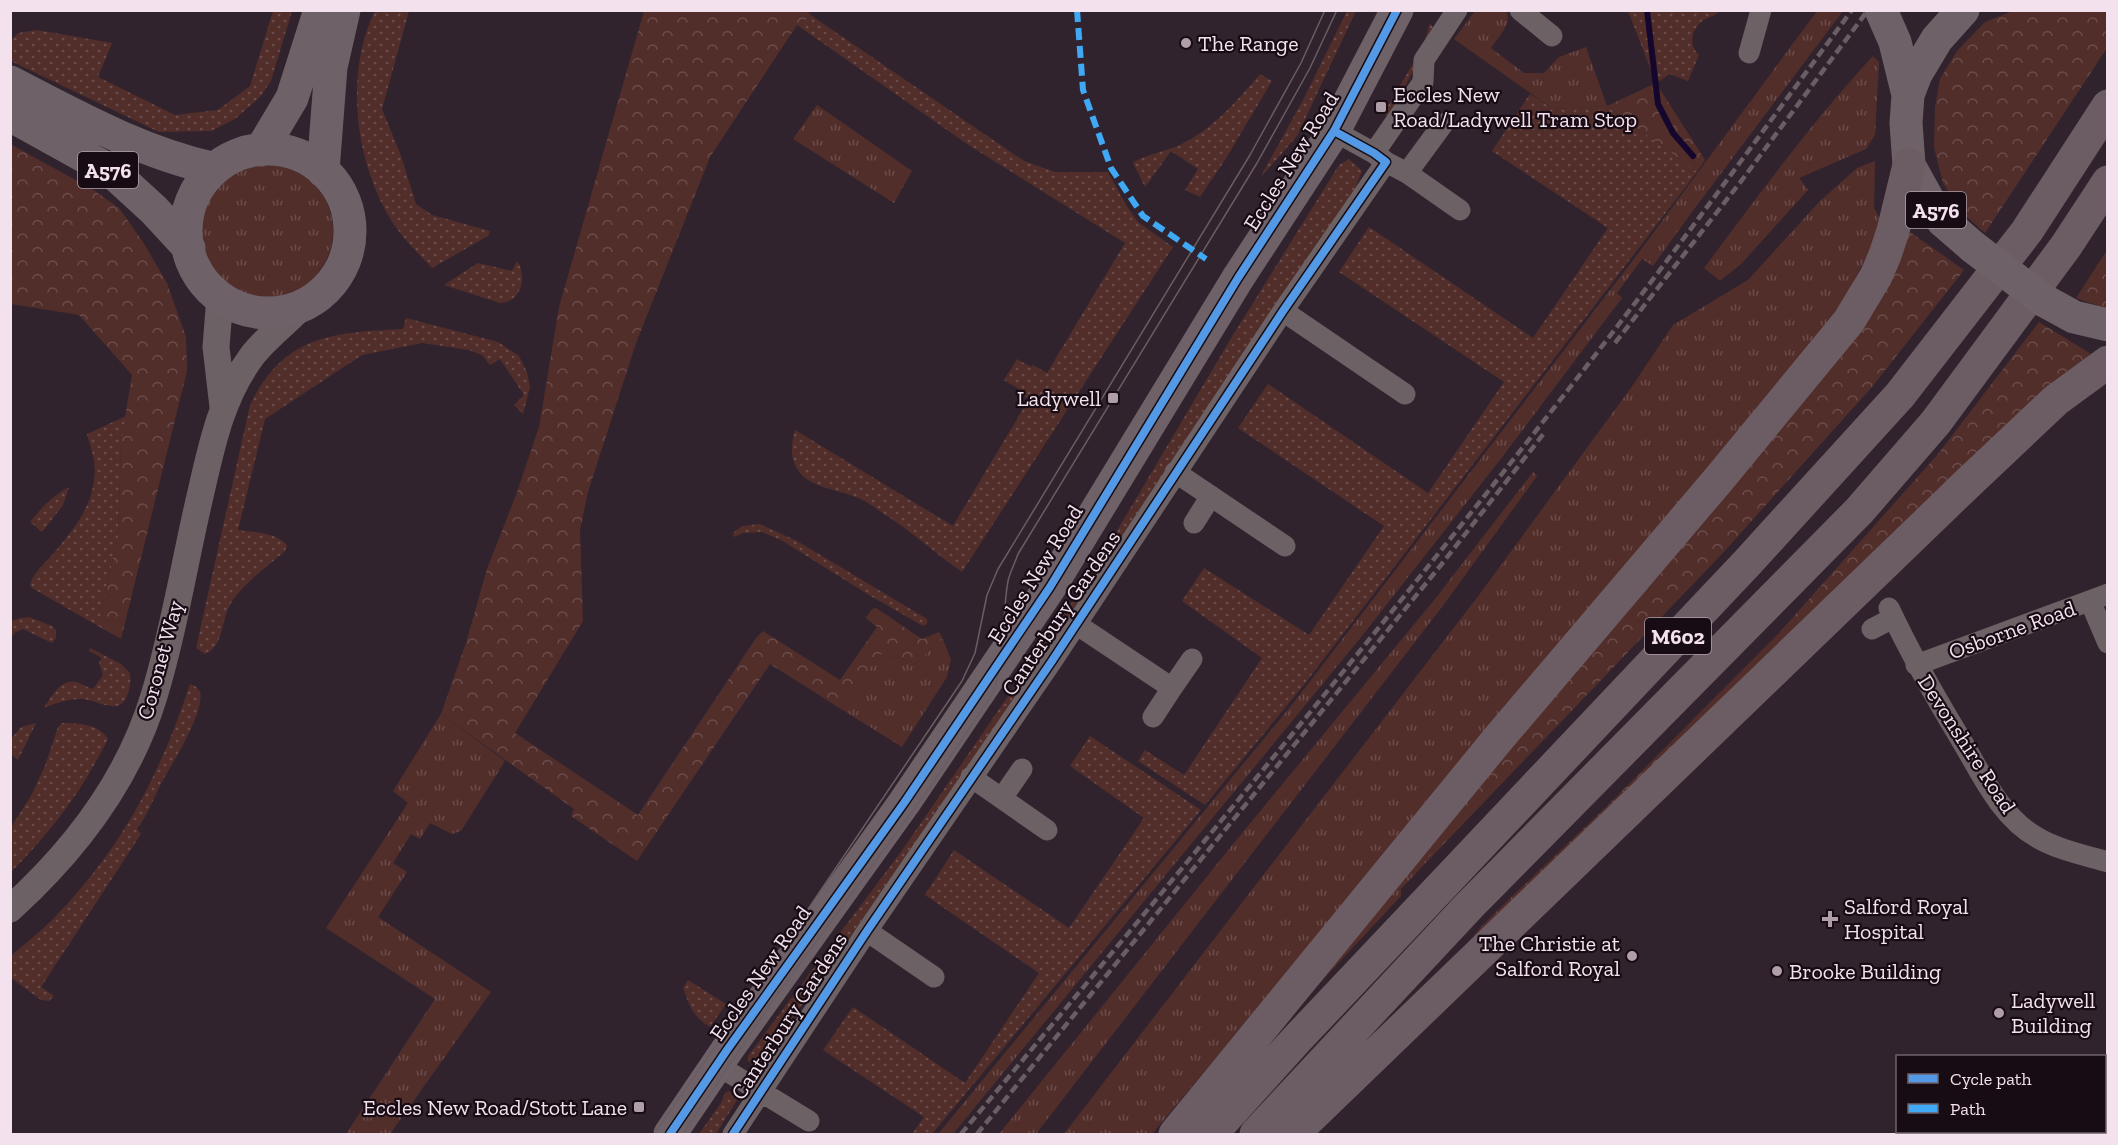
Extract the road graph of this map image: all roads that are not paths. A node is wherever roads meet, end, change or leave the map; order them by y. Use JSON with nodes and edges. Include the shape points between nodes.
{"nodes":[{"id":1,"x":320,"y":10,"type":"edge"},
{"id":2,"x":344,"y":10,"type":"edge"},
{"id":3,"x":1397,"y":10,"type":"edge"},
{"id":4,"x":1456,"y":10,"type":"edge"},
{"id":5,"x":1520,"y":10,"type":"edge"},
{"id":6,"x":1761,"y":10,"type":"edge"},
{"id":7,"x":1881,"y":10,"type":"edge"},
{"id":8,"x":1963,"y":10,"type":"edge"},
{"id":9,"x":1552,"y":36,"type":"dead end"},
{"id":10,"x":1749,"y":53,"type":"dead end"},
{"id":11,"x":10,"y":82,"type":"edge"},
{"id":12,"x":1908,"y":95,"type":"junction"},
{"id":13,"x":2108,"y":106,"type":"edge"},
{"id":14,"x":10,"y":115,"type":"edge"},
{"id":15,"x":1443,"y":124,"type":"dead end"},
{"id":16,"x":1334,"y":131,"type":"junction"},
{"id":17,"x":261,"y":150,"type":"junction"},
{"id":18,"x":1380,"y":157,"type":"junction"},
{"id":19,"x":1909,"y":165,"type":"junction"},
{"id":20,"x":212,"y":168,"type":"junction"},
{"id":21,"x":323,"y":171,"type":"junction"},
{"id":22,"x":1407,"y":173,"type":"junction"},
{"id":23,"x":2108,"y":182,"type":"edge"},
{"id":24,"x":1460,"y":210,"type":"dead end"},
{"id":25,"x":189,"y":248,"type":"junction"},
{"id":26,"x":220,"y":296,"type":"junction"},
{"id":27,"x":300,"y":308,"type":"junction"},
{"id":28,"x":1283,"y":311,"type":"junction"},
{"id":29,"x":2108,"y":325,"type":"edge"},
{"id":30,"x":2108,"y":362,"type":"edge"},
{"id":31,"x":1405,"y":394,"type":"dead end"},
{"id":32,"x":223,"y":407,"type":"junction"},
{"id":33,"x":1175,"y":472,"type":"junction"},
{"id":34,"x":1211,"y":496,"type":"junction"},
{"id":35,"x":1194,"y":523,"type":"dead end"},
{"id":36,"x":1285,"y":546,"type":"dead end"},
{"id":37,"x":2099,"y":598,"type":"edge"},
{"id":38,"x":1076,"y":624,"type":"junction"},
{"id":39,"x":1872,"y":629,"type":"dead end"},
{"id":40,"x":2108,"y":643,"type":"edge"},
{"id":41,"x":1192,"y":659,"type":"dead end"},
{"id":42,"x":1916,"y":665,"type":"junction"},
{"id":43,"x":1172,"y":688,"type":"junction"},
{"id":44,"x":1153,"y":717,"type":"dead end"},
{"id":45,"x":1022,"y":769,"type":"dead end"},
{"id":46,"x":971,"y":777,"type":"junction"},
{"id":47,"x":1002,"y":798,"type":"junction"},
{"id":48,"x":1047,"y":831,"type":"dead end"},
{"id":49,"x":2108,"y":862,"type":"edge"},
{"id":50,"x":10,"y":909,"type":"edge"},
{"id":51,"x":867,"y":931,"type":"junction"},
{"id":52,"x":934,"y":977,"type":"dead end"},
{"id":53,"x":717,"y":1065,"type":"junction"},
{"id":54,"x":761,"y":1091,"type":"junction"},
{"id":55,"x":809,"y":1121,"type":"dead end"},
{"id":56,"x":670,"y":1134,"type":"edge"},
{"id":57,"x":733,"y":1134,"type":"edge"},
{"id":58,"x":1175,"y":1134,"type":"edge"},
{"id":59,"x":1211,"y":1134,"type":"edge"},
{"id":60,"x":1256,"y":1134,"type":"edge"},
{"id":61,"x":1293,"y":1134,"type":"edge"}],
"edges":[{"from":1,"to":17,"type":"main road","via":[[292,98]]},
{"from":2,"to":21,"type":"main road","via":[[331,67]]},
{"from":3,"to":16,"type":"main road","name":"Eccles New Road"},
{"from":4,"to":18,"type":"street","name":"Canterbury Gardens","via":[[1424,60],[1423,82]]},
{"from":5,"to":9,"type":"street"},
{"from":6,"to":10,"type":"street"},
{"from":7,"to":12,"type":"main road","number":"A576","via":[[1895,42]]},
{"from":8,"to":12,"type":"main road","number":"A576","via":[[1928,53]]},
{"from":11,"to":20,"type":"main road","number":"A576","via":[[111,135],[183,162]]},
{"from":12,"to":19,"type":"main road","number":"A576"},
{"from":13,"to":59,"type":"highway","number":"M602","via":[[2026,231],[1900,395]]},
{"from":14,"to":25,"type":"main road","number":"A576","via":[[118,177]]},
{"from":15,"to":22,"type":"street"},
{"from":16,"to":18,"type":"street"},
{"from":16,"to":53,"type":"main road","name":"Eccles New Road","via":[[1238,278],[1014,643]]},
{"from":17,"to":20,"type":"main road","number":"A576","via":[[236,155]]},
{"from":17,"to":21,"type":"main road","number":"A576","via":[[284,151],[305,158]]},
{"from":18,"to":22,"type":"street"},
{"from":18,"to":28,"type":"street","name":"Canterbury Gardens"},
{"from":19,"to":29,"type":"main road","number":"A576","bridge":true,"via":[[1943,221],[1973,247],[2062,313]]},
{"from":19,"to":58,"type":"highway","via":[[1885,255],[1865,297],[1832,344],[1498,739]]},
{"from":20,"to":25,"type":"main road","number":"A576","via":[[188,208]]},
{"from":21,"to":27,"type":"main road","number":"A576","via":[[348,209],[351,231],[347,254],[336,278],[319,297]]},
{"from":22,"to":24,"type":"street"},
{"from":23,"to":60,"type":"highway","number":"M602","via":[[2066,246],[1936,422],[1859,511],[1469,906]]},
{"from":25,"to":26,"type":"main road","number":"A576","via":[[203,279]]},
{"from":26,"to":27,"type":"main road","number":"A576","via":[[242,311],[268,315]]},
{"from":26,"to":32,"type":"street","via":[[216,347]]},
{"from":27,"to":32,"type":"street","via":[[252,356]]},
{"from":28,"to":31,"type":"street"},
{"from":28,"to":33,"type":"street","name":"Canterbury Gardens"},
{"from":30,"to":61,"type":"highway","via":[[2056,400],[1951,499]]},
{"from":32,"to":50,"type":"street","name":"Coronet Way","via":[[154,696],[141,733],[111,791],[83,831]]},
{"from":33,"to":34,"type":"street"},
{"from":33,"to":38,"type":"street","name":"Canterbury Gardens"},
{"from":34,"to":35,"type":"street"},
{"from":34,"to":36,"type":"street"},
{"from":37,"to":40,"type":"street"},
{"from":37,"to":42,"type":"street","name":"Osborne Road"},
{"from":38,"to":43,"type":"street"},
{"from":38,"to":46,"type":"street","name":"Canterbury Gardens"},
{"from":39,"to":42,"type":"street","name":"Devonshire Road","via":[[1891,613]]},
{"from":41,"to":43,"type":"street"},
{"from":42,"to":49,"type":"street","name":"Devonshire Road","via":[[2011,818],[2037,838]]},
{"from":43,"to":44,"type":"street"},
{"from":45,"to":47,"type":"street"},
{"from":46,"to":47,"type":"street"},
{"from":46,"to":51,"type":"street","name":"Canterbury Gardens"},
{"from":47,"to":48,"type":"street"},
{"from":51,"to":52,"type":"street"},
{"from":51,"to":54,"type":"street","name":"Canterbury Gardens"},
{"from":53,"to":54,"type":"street"},
{"from":53,"to":56,"type":"main road","name":"Eccles New Road"},
{"from":54,"to":55,"type":"street"},
{"from":54,"to":57,"type":"street","name":"Canterbury Gardens"}]}
